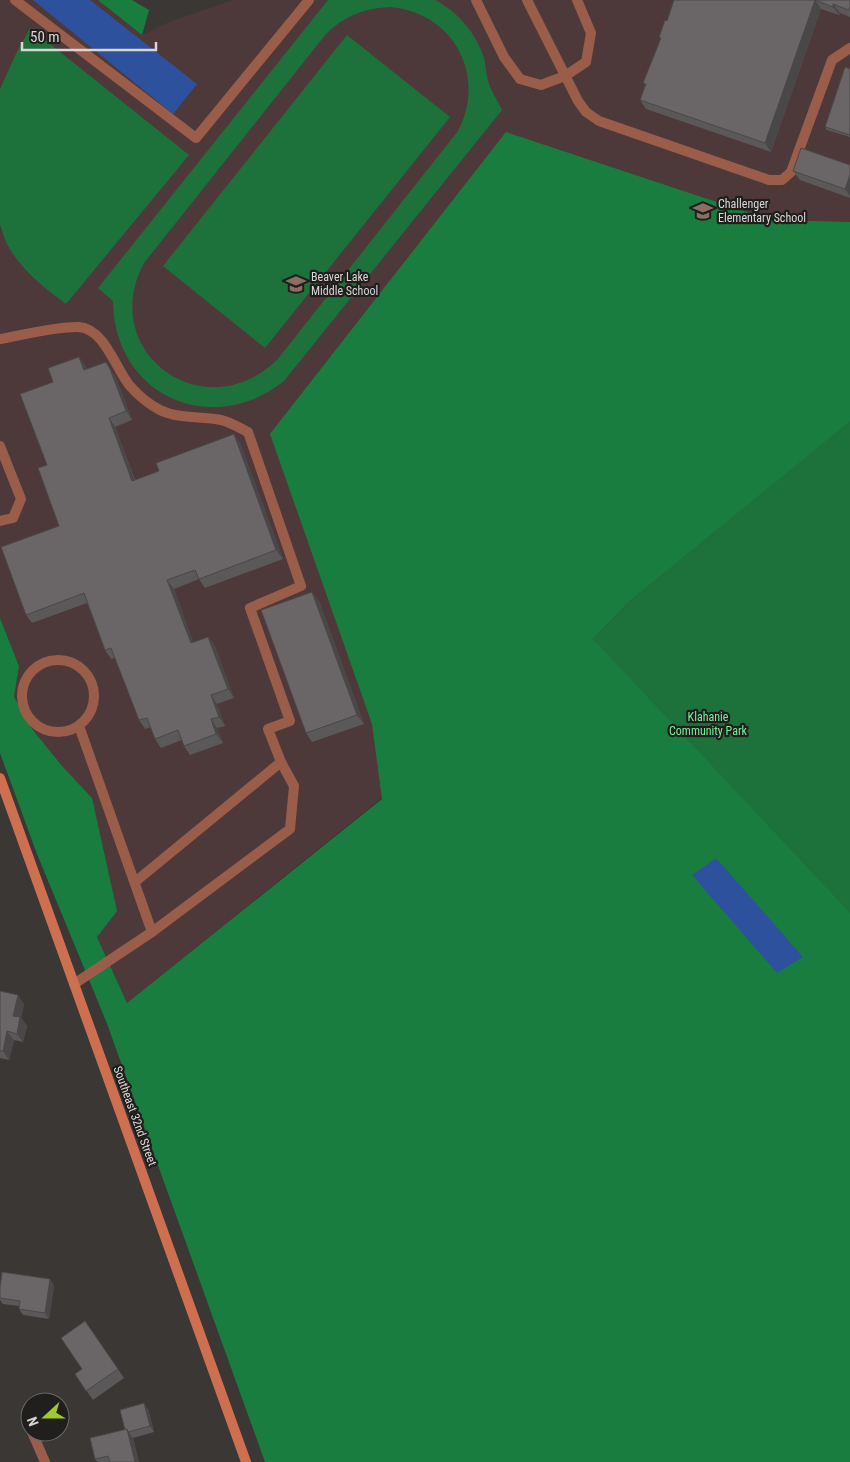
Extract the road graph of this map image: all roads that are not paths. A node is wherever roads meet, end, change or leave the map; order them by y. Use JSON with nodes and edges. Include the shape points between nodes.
{"nodes":[{"id":1,"x":15,"y":0,"type":"edge"},
{"id":2,"x":309,"y":0,"type":"edge"},
{"id":3,"x":476,"y":0,"type":"edge"},
{"id":4,"x":528,"y":0,"type":"edge"},
{"id":5,"x":577,"y":0,"type":"edge"},
{"id":6,"x":850,"y":48,"type":"edge"},
{"id":7,"x":565,"y":76,"type":"junction"},
{"id":8,"x":0,"y":339,"type":"edge"},
{"id":9,"x":0,"y":446,"type":"edge"},
{"id":10,"x":0,"y":521,"type":"edge"},
{"id":11,"x":79,"y":726,"type":"junction"},
{"id":12,"x":281,"y":762,"type":"junction"},
{"id":13,"x":0,"y":778,"type":"edge"},
{"id":14,"x":135,"y":882,"type":"junction"},
{"id":15,"x":152,"y":932,"type":"junction"},
{"id":16,"x":74,"y":984,"type":"junction"},
{"id":17,"x":36,"y":1442,"type":"edge"},
{"id":18,"x":45,"y":1462,"type":"edge"},
{"id":19,"x":246,"y":1462,"type":"edge"}],
"edges":[{"from":1,"to":2,"type":"street","via":[[196,138]]},
{"from":3,"to":7,"type":"street","via":[[504,57],[520,79],[542,85]]},
{"from":4,"to":7,"type":"street"},
{"from":5,"to":7,"type":"street","via":[[591,33],[586,62]]},
{"from":6,"to":7,"type":"street","via":[[832,60],[791,172],[782,180],[769,180],[599,121],[586,112]]},
{"from":8,"to":12,"type":"street","via":[[82,327],[103,343],[130,386],[150,404],[179,415],[222,420],[248,432],[302,586],[250,608],[290,721],[268,730]]},
{"from":9,"to":10,"type":"street","via":[[21,499],[13,518]]},
{"from":11,"to":11,"type":"street","via":[[93,706],[95,693],[92,681],[74,663],[50,660],[40,665],[31,672],[24,688],[28,715],[46,730],[68,731]]},
{"from":11,"to":14,"type":"street"},
{"from":12,"to":14,"type":"street"},
{"from":12,"to":15,"type":"street","via":[[294,786],[290,829]]},
{"from":13,"to":16,"type":"street","name":"Southeast 32nd Street"},
{"from":14,"to":15,"type":"street"},
{"from":15,"to":16,"type":"street"},
{"from":16,"to":19,"type":"street","name":"Southeast 32nd Street"},
{"from":17,"to":18,"type":"street"}]}
